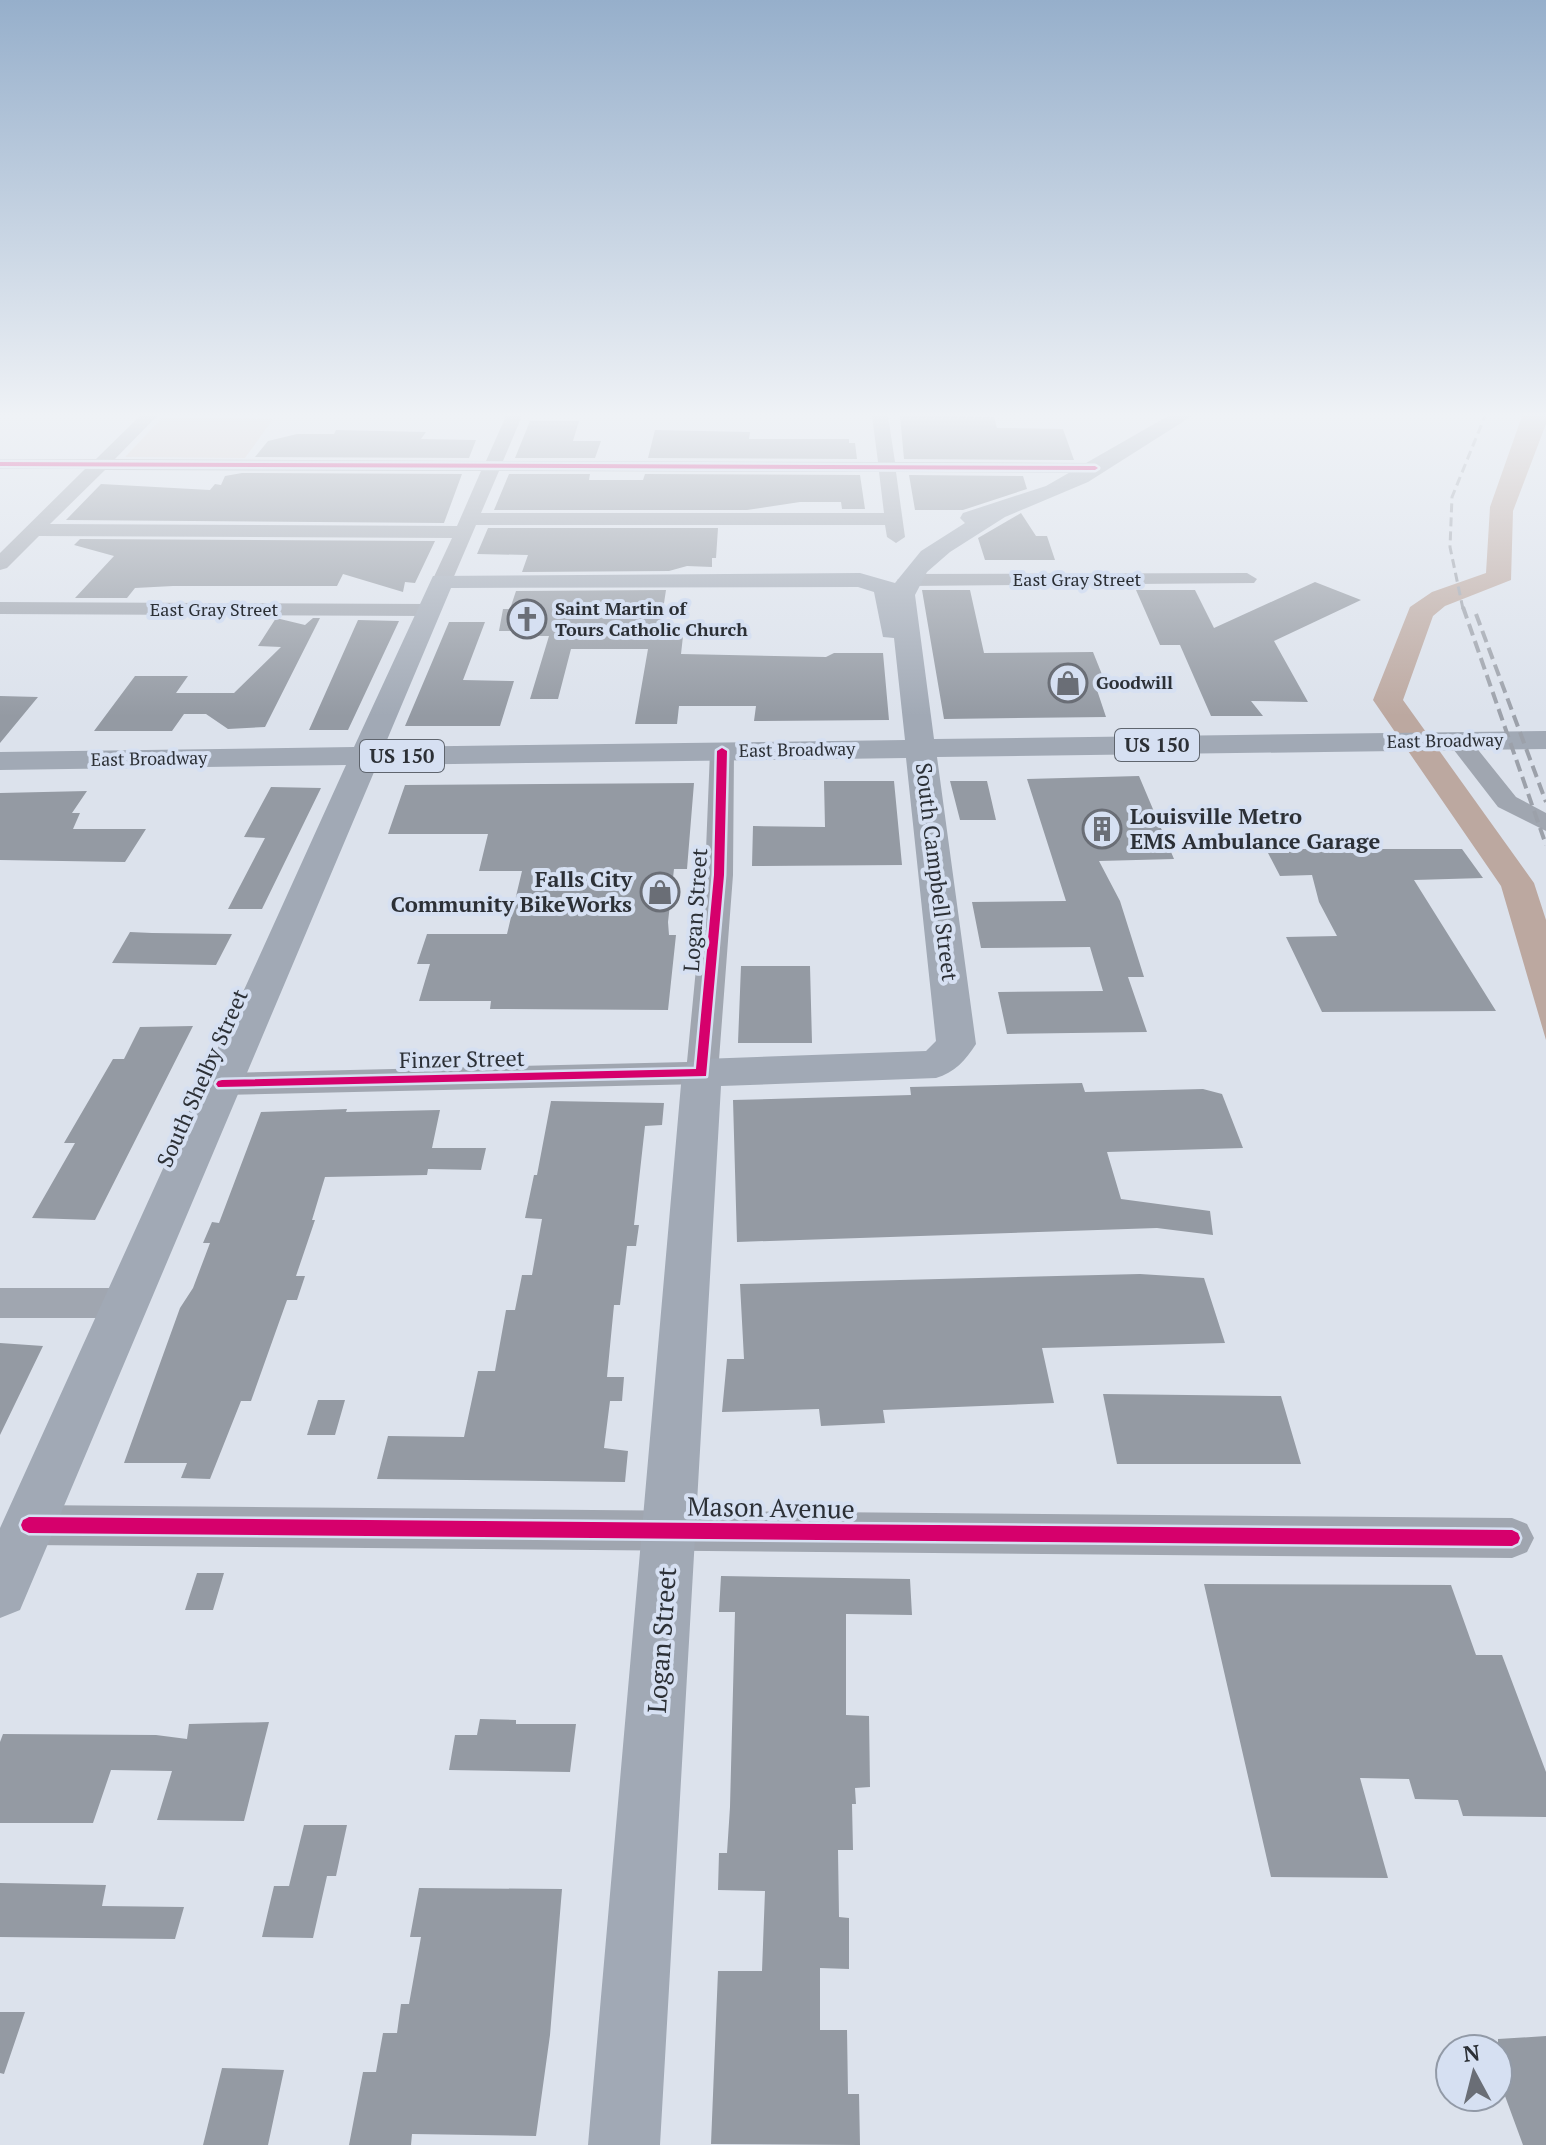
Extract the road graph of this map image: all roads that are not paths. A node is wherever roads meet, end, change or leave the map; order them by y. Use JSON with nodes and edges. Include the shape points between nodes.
{"nodes":[{"id":1,"x":48,"y":516,"type":"edge"},
{"id":2,"x":470,"y":516,"type":"edge"},
{"id":3,"x":892,"y":516,"type":"edge"},
{"id":4,"x":987,"y":516,"type":"edge"},
{"id":5,"x":992,"y":516,"type":"edge"},
{"id":6,"x":466,"y":526,"type":"junction"},
{"id":7,"x":35,"y":530,"type":"junction"},
{"id":8,"x":0,"y":564,"type":"edge"},
{"id":9,"x":1247,"y":579,"type":"dead end"},
{"id":10,"x":860,"y":580,"type":"junction"},
{"id":11,"x":907,"y":580,"type":"junction"},
{"id":12,"x":435,"y":596,"type":"junction"},
{"id":13,"x":0,"y":608,"type":"edge"},
{"id":14,"x":913,"y":688,"type":"junction"},
{"id":15,"x":1546,"y":740,"type":"edge"},
{"id":16,"x":1448,"y":741,"type":"junction"},
{"id":17,"x":921,"y":748,"type":"junction"},
{"id":18,"x":722,"y":751,"type":"junction"},
{"id":19,"x":363,"y":756,"type":"junction"},
{"id":20,"x":0,"y":761,"type":"edge"},
{"id":21,"x":1546,"y":823,"type":"edge"},
{"id":22,"x":949,"y":1054,"type":"joint"},
{"id":23,"x":702,"y":1073,"type":"junction"},
{"id":24,"x":222,"y":1084,"type":"junction"},
{"id":25,"x":0,"y":1303,"type":"edge"},
{"id":26,"x":124,"y":1303,"type":"junction"},
{"id":27,"x":29,"y":1525,"type":"junction"},
{"id":28,"x":670,"y":1529,"type":"junction"},
{"id":29,"x":1512,"y":1538,"type":"dead end"},
{"id":30,"x":0,"y":1591,"type":"edge"},
{"id":31,"x":624,"y":2145,"type":"edge"}],
"edges":[{"from":1,"to":7,"type":"street"},
{"from":2,"to":6,"type":"street","name":"South Shelby Street"},
{"from":3,"to":6,"type":"street","via":[[894,528]]},
{"from":4,"to":10,"type":"main road","via":[[953,524],[920,543],[888,573]]},
{"from":5,"to":11,"type":"main road","via":[[937,548]]},
{"from":6,"to":7,"type":"street"},
{"from":6,"to":12,"type":"street","name":"South Shelby Street"},
{"from":7,"to":8,"type":"street"},
{"from":9,"to":11,"type":"street","name":"East Gray Street"},
{"from":10,"to":12,"type":"main road","name":"East Gray Street"},
{"from":10,"to":14,"type":"main road","name":"South Campbell Street","via":[[886,588],[897,678]]},
{"from":11,"to":14,"type":"main road","name":"South Campbell Street","via":[[902,595]]},
{"from":12,"to":13,"type":"street","name":"East Gray Street"},
{"from":12,"to":19,"type":"main road","name":"South Shelby Street"},
{"from":14,"to":17,"type":"main road","name":"South Campbell Street"},
{"from":15,"to":16,"type":"main road","name":"East Broadway","number":"US 150"},
{"from":16,"to":17,"type":"main road","name":"East Broadway","number":"US 150"},
{"from":16,"to":21,"type":"street","via":[[1507,802]]},
{"from":17,"to":18,"type":"main road","name":"East Broadway","number":"US 150"},
{"from":17,"to":22,"type":"main road","name":"South Campbell Street","via":[[956,1027],[956,1044]]},
{"from":18,"to":19,"type":"main road","name":"East Broadway","number":"US 150"},
{"from":18,"to":23,"type":"street","name":"Logan Street","via":[[719,875]]},
{"from":19,"to":20,"type":"main road","name":"East Broadway","number":"US 150"},
{"from":19,"to":24,"type":"main road","name":"South Shelby Street"},
{"from":22,"to":23,"type":"main road","name":"Finzer Street","via":[[936,1064],[903,1067]]},
{"from":23,"to":24,"type":"street","name":"Finzer Street"},
{"from":23,"to":28,"type":"main road","name":"Logan Street"},
{"from":24,"to":26,"type":"main road","name":"South Shelby Street"},
{"from":25,"to":26,"type":"street"},
{"from":26,"to":27,"type":"main road","name":"South Shelby Street"},
{"from":27,"to":28,"type":"street","name":"Mason Avenue"},
{"from":27,"to":30,"type":"main road","name":"South Shelby Street"},
{"from":28,"to":29,"type":"street","name":"Mason Avenue"},
{"from":28,"to":31,"type":"main road","name":"Logan Street"}]}
